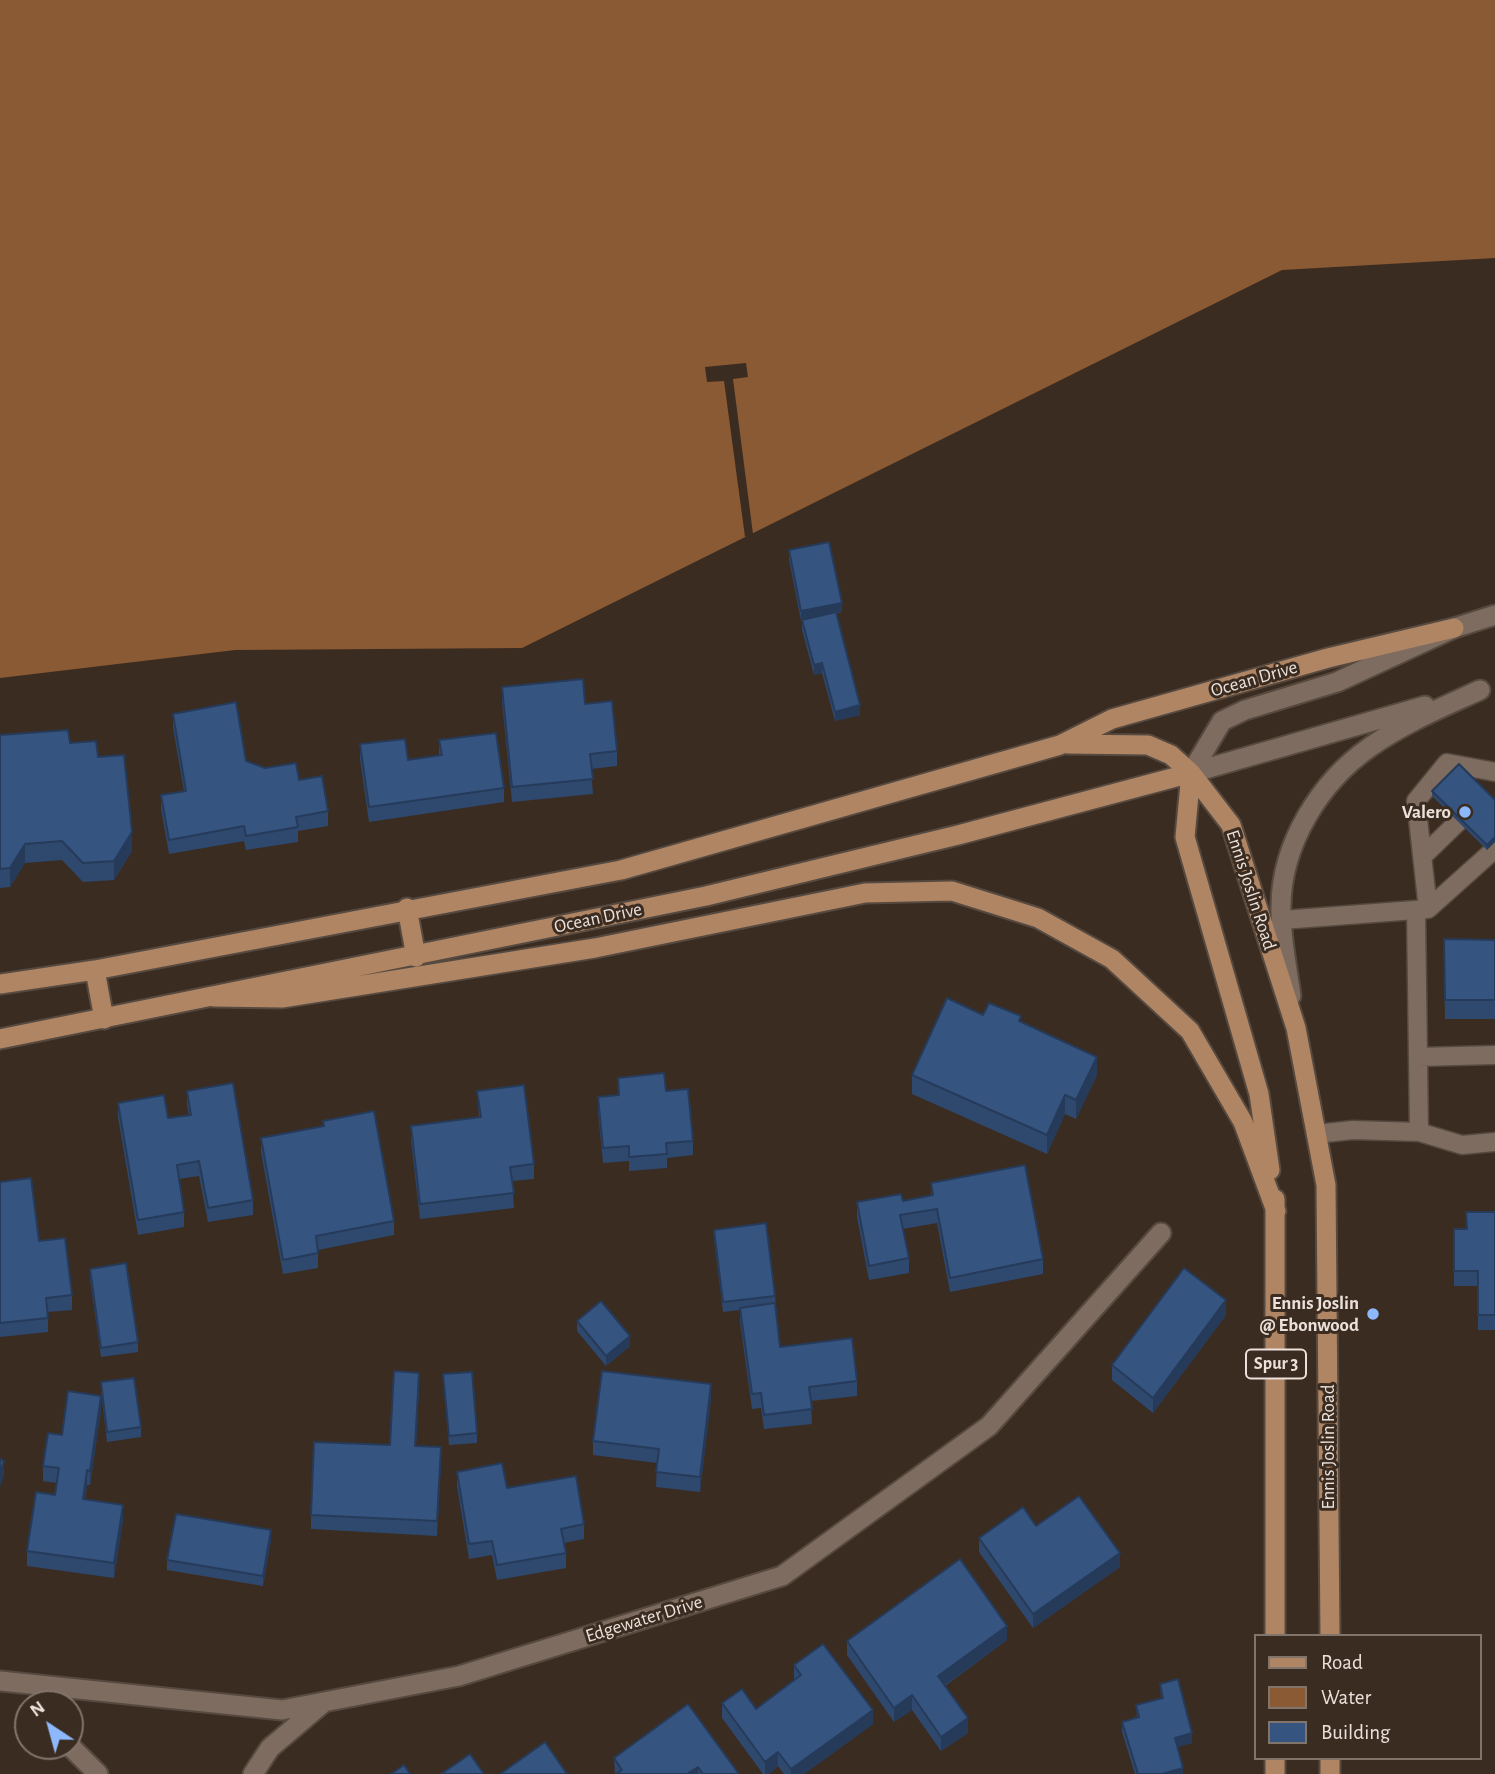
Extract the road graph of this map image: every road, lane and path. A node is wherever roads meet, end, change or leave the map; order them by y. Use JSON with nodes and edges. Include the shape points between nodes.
{"nodes":[{"id":1,"x":1495,"y":615,"type":"edge"},
{"id":2,"x":1454,"y":628,"type":"junction"},
{"id":3,"x":1488,"y":688,"type":"edge"},
{"id":4,"x":1060,"y":744,"type":"junction"},
{"id":5,"x":1191,"y":773,"type":"junction"},
{"id":6,"x":1493,"y":781,"type":"edge"},
{"id":7,"x":1458,"y":822,"type":"edge"},
{"id":8,"x":1495,"y":849,"type":"edge"},
{"id":9,"x":1424,"y":855,"type":"junction"},
{"id":10,"x":407,"y":908,"type":"junction"},
{"id":11,"x":1422,"y":910,"type":"junction"},
{"id":12,"x":1282,"y":920,"type":"junction"},
{"id":13,"x":416,"y":957,"type":"junction"},
{"id":14,"x":95,"y":970,"type":"junction"},
{"id":15,"x":0,"y":984,"type":"edge"},
{"id":16,"x":214,"y":997,"type":"junction"},
{"id":17,"x":104,"y":1019,"type":"junction"},
{"id":18,"x":1296,"y":1028,"type":"junction"},
{"id":19,"x":0,"y":1039,"type":"edge"},
{"id":20,"x":1495,"y":1055,"type":"edge"},
{"id":21,"x":1418,"y":1057,"type":"junction"},
{"id":22,"x":1419,"y":1132,"type":"junction"},
{"id":23,"x":1316,"y":1134,"type":"junction"},
{"id":24,"x":1495,"y":1142,"type":"edge"},
{"id":25,"x":1276,"y":1211,"type":"junction"},
{"id":26,"x":1161,"y":1233,"type":"dead end"},
{"id":27,"x":1275,"y":1634,"type":"edge"},
{"id":28,"x":1330,"y":1634,"type":"edge"},
{"id":29,"x":4,"y":1683,"type":"edge"},
{"id":30,"x":325,"y":1702,"type":"junction"},
{"id":31,"x":84,"y":1760,"type":"edge"},
{"id":32,"x":99,"y":1774,"type":"edge"},
{"id":33,"x":253,"y":1774,"type":"edge"}],
"edges":[{"from":1,"to":2,"type":"street","name":"Ocean Drive","number":"Spur 3"},
{"from":2,"to":4,"type":"main road","name":"Ocean Drive","via":[[1112,719]]},
{"from":2,"to":5,"type":"street","name":"Ocean Drive","number":"Spur 3","via":[[1337,682],[1222,721]]},
{"from":3,"to":5,"type":"street","name":"Ocean Drive"},
{"from":3,"to":12,"type":"street","via":[[1410,723],[1370,747],[1336,778],[1298,834],[1286,864]]},
{"from":4,"to":5,"type":"main road","name":"Ocean Drive","via":[[1148,745],[1171,755]]},
{"from":4,"to":10,"type":"main road","name":"Ocean Drive","via":[[621,870]]},
{"from":5,"to":13,"type":"main road","name":"Ocean Drive","via":[[706,896]]},
{"from":5,"to":18,"type":"main road","name":"Ennis Joslin Road","number":"Spur 3","via":[[1231,825]]},
{"from":5,"to":25,"type":"main road","number":"Spur 3","via":[[1185,837],[1259,1094]]},
{"from":6,"to":9,"type":"lane","via":[[1447,763],[1416,801]]},
{"from":7,"to":9,"type":"lane"},
{"from":8,"to":11,"type":"lane"},
{"from":9,"to":11,"type":"lane"},
{"from":10,"to":13,"type":"main road"},
{"from":10,"to":14,"type":"main road","name":"Ocean Drive"},
{"from":11,"to":12,"type":"lane"},
{"from":11,"to":21,"type":"lane"},
{"from":12,"to":18,"type":"street"},
{"from":13,"to":16,"type":"main road","name":"Ocean Drive"},
{"from":14,"to":15,"type":"main road","name":"Ocean Drive"},
{"from":14,"to":17,"type":"main road"},
{"from":16,"to":17,"type":"main road","name":"Ocean Drive"},
{"from":16,"to":25,"type":"main road","via":[[282,998],[595,948],[864,894],[952,891],[1038,918],[1112,959],[1190,1031],[1243,1122]]},
{"from":17,"to":19,"type":"main road","name":"Ocean Drive"},
{"from":18,"to":23,"type":"main road","name":"Ennis Joslin Road","number":"Spur 3"},
{"from":20,"to":21,"type":"lane"},
{"from":21,"to":22,"type":"lane"},
{"from":22,"to":23,"type":"lane"},
{"from":22,"to":24,"type":"lane","via":[[1462,1145]]},
{"from":23,"to":28,"type":"main road","name":"Ennis Joslin Road","number":"Spur 3","via":[[1326,1185]]},
{"from":25,"to":27,"type":"main road","number":"Spur 3"},
{"from":26,"to":30,"type":"street","name":"Edgewater Drive","via":[[989,1426],[782,1576],[459,1676]]},
{"from":29,"to":30,"type":"street","name":"Edgewater Drive","via":[[282,1710]]},
{"from":30,"to":33,"type":"street","via":[[270,1748]]},
{"from":31,"to":32,"type":"street"}]}
